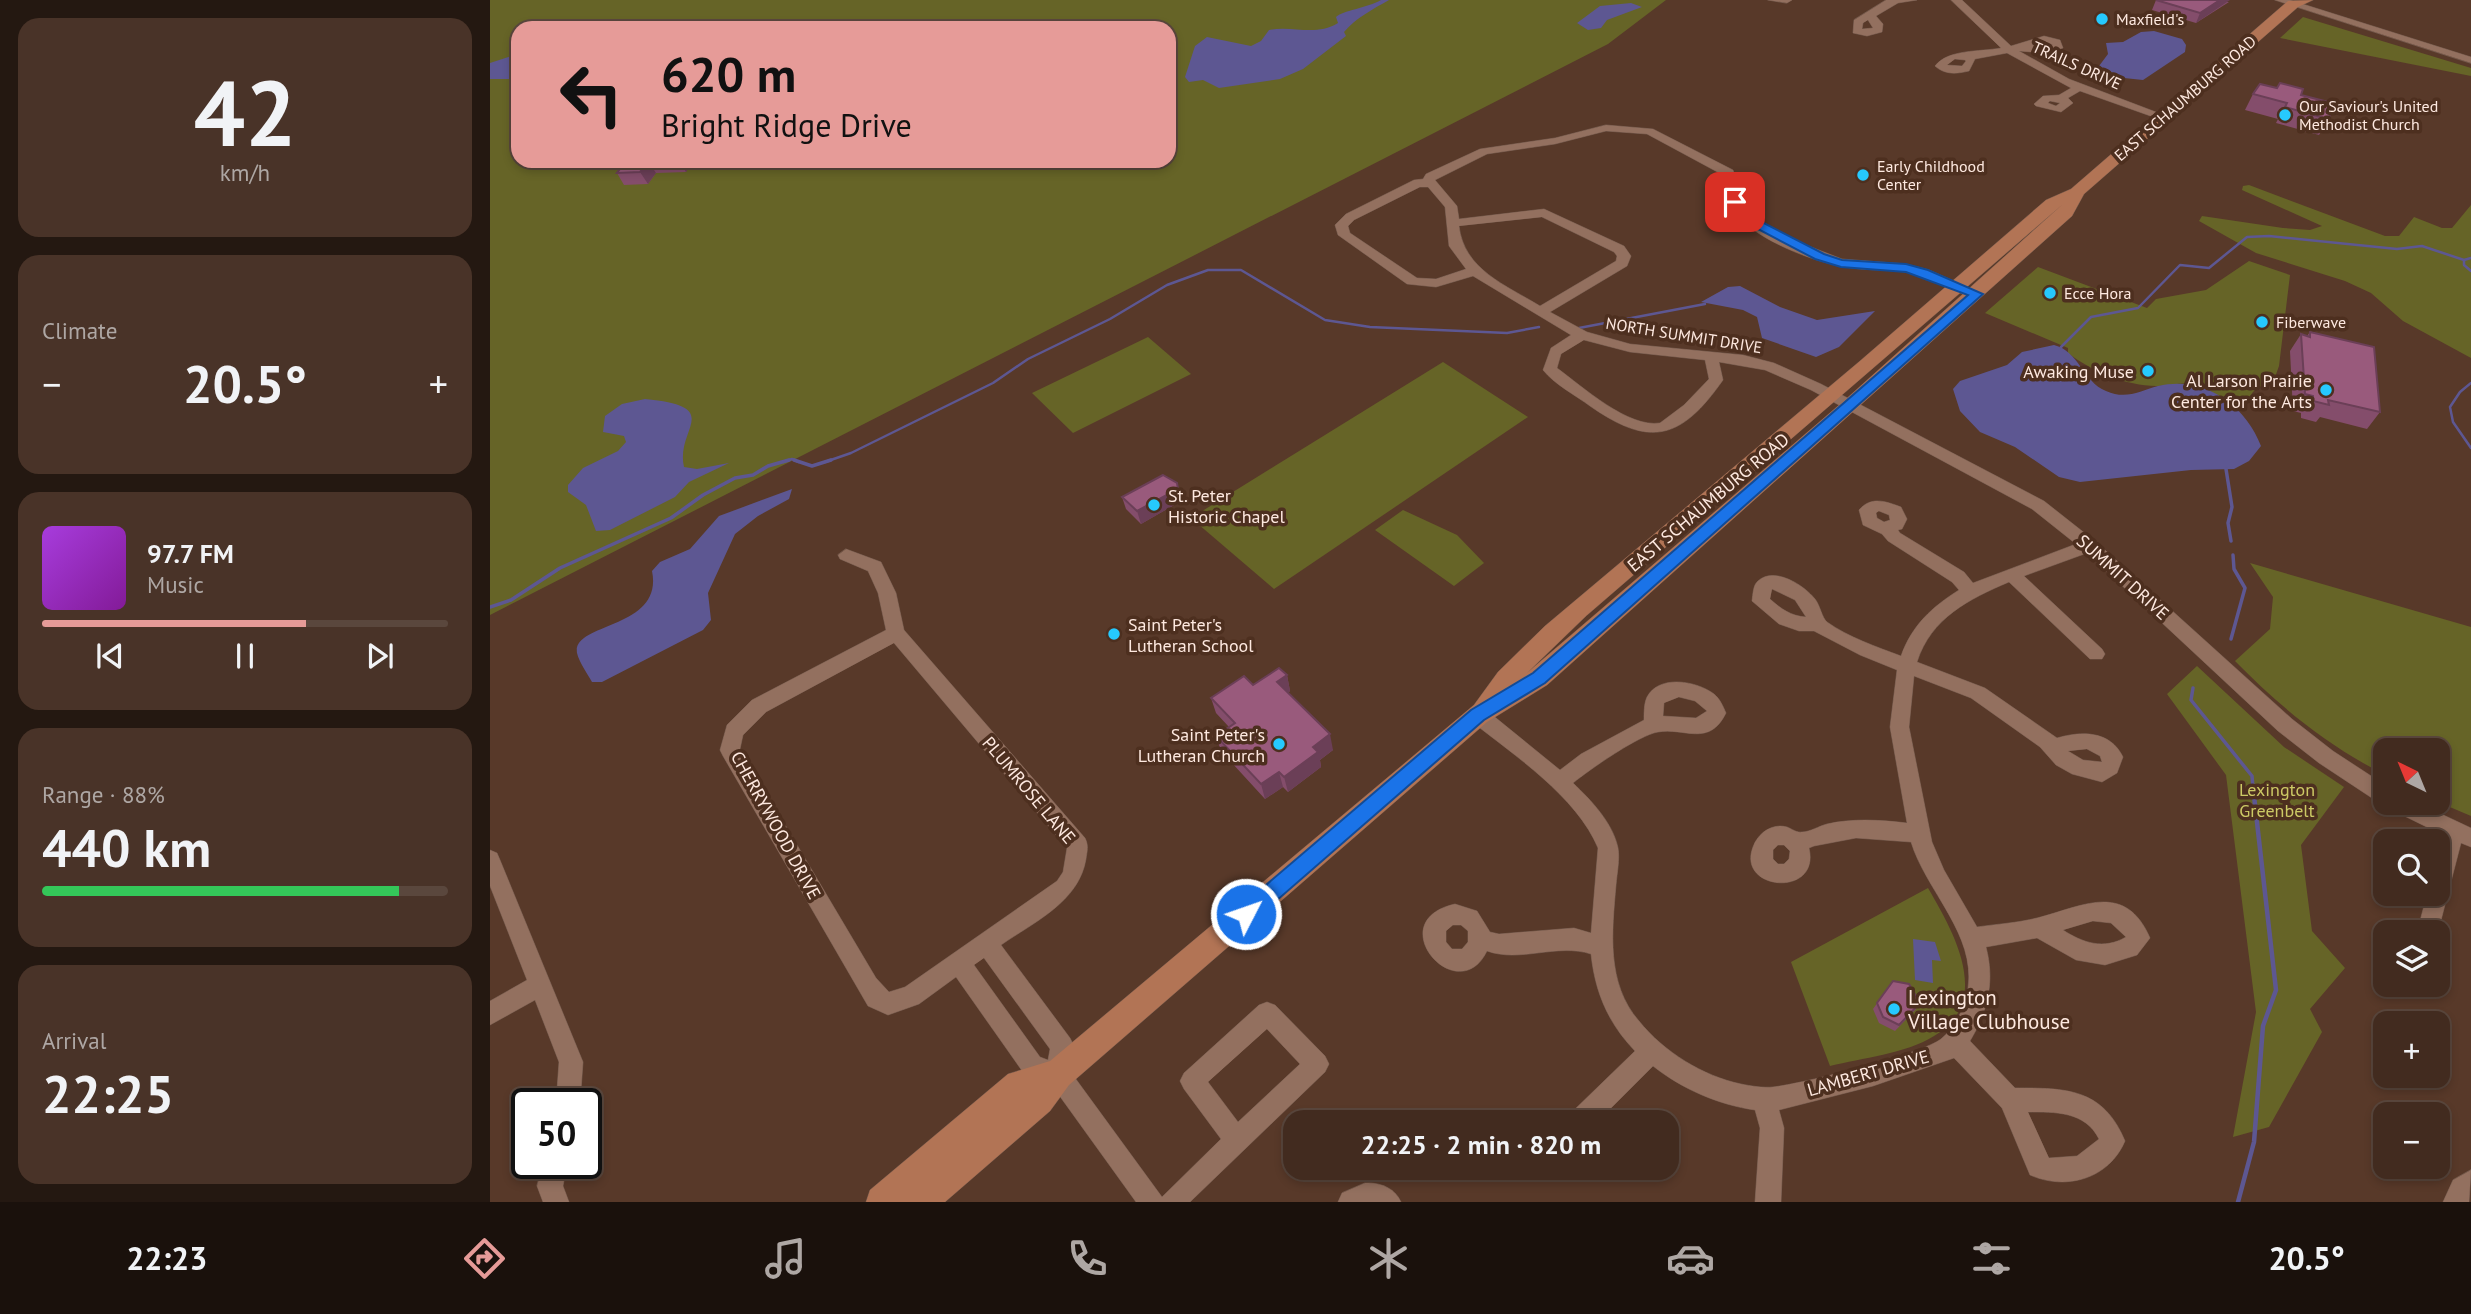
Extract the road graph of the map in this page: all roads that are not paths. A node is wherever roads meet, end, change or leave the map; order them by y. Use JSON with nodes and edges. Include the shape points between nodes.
{"nodes":[{"id":1,"x":1773,"y":0,"type":"edge"},
{"id":2,"x":1787,"y":0,"type":"edge"},
{"id":3,"x":1912,"y":0,"type":"edge"},
{"id":4,"x":1956,"y":0,"type":"edge"},
{"id":5,"x":1893,"y":1,"type":"edge"},
{"id":6,"x":2293,"y":1,"type":"edge"},
{"id":7,"x":1870,"y":16,"type":"dead end"},
{"id":8,"x":2026,"y":47,"type":"dead end"},
{"id":9,"x":2008,"y":49,"type":"junction"},
{"id":10,"x":1968,"y":57,"type":"dead end"},
{"id":11,"x":2471,"y":60,"type":"edge"},
{"id":12,"x":2080,"y":88,"type":"junction"},
{"id":13,"x":2062,"y":98,"type":"dead end"},
{"id":14,"x":2163,"y":117,"type":"junction"},
{"id":15,"x":1429,"y":183,"type":"junction"},
{"id":16,"x":2077,"y":192,"type":"joint"},
{"id":17,"x":1453,"y":223,"type":"junction"},
{"id":18,"x":1474,"y":271,"type":"junction"},
{"id":19,"x":1968,"y":290,"type":"junction"},
{"id":20,"x":1540,"y":312,"type":"junction"},
{"id":21,"x":1582,"y":335,"type":"junction"},
{"id":22,"x":1712,"y":357,"type":"junction"},
{"id":23,"x":1843,"y":401,"type":"junction"},
{"id":24,"x":1887,"y":528,"type":"dead end"},
{"id":25,"x":2090,"y":547,"type":"junction"},
{"id":26,"x":846,"y":555,"type":"dead end"},
{"id":27,"x":2013,"y":576,"type":"junction"},
{"id":28,"x":1970,"y":592,"type":"junction"},
{"id":29,"x":1816,"y":624,"type":"dead end"},
{"id":30,"x":896,"y":633,"type":"junction"},
{"id":31,"x":2096,"y":654,"type":"dead end"},
{"id":32,"x":1907,"y":666,"type":"junction"},
{"id":33,"x":1478,"y":715,"type":"junction"},
{"id":34,"x":1653,"y":724,"type":"dead end"},
{"id":35,"x":2055,"y":747,"type":"dead end"},
{"id":36,"x":1558,"y":783,"type":"junction"},
{"id":37,"x":2373,"y":788,"type":"edge"},
{"id":38,"x":2423,"y":816,"type":"edge"},
{"id":39,"x":1920,"y":834,"type":"junction"},
{"id":40,"x":2462,"y":835,"type":"edge"},
{"id":41,"x":1796,"y":844,"type":"dead end"},
{"id":42,"x":490,"y":860,"type":"edge"},
{"id":43,"x":2450,"y":864,"type":"edge"},
{"id":44,"x":2040,"y":928,"type":"dead end"},
{"id":45,"x":1973,"y":938,"type":"junction"},
{"id":46,"x":1481,"y":939,"type":"dead end"},
{"id":47,"x":987,"y":944,"type":"junction"},
{"id":48,"x":1603,"y":947,"type":"junction"},
{"id":49,"x":960,"y":964,"type":"junction"},
{"id":50,"x":541,"y":984,"type":"junction"},
{"id":51,"x":490,"y":1014,"type":"edge"},
{"id":52,"x":1956,"y":1043,"type":"junction"},
{"id":53,"x":1651,"y":1051,"type":"junction"},
{"id":54,"x":1058,"y":1074,"type":"junction"},
{"id":55,"x":569,"y":1088,"type":"edge"},
{"id":56,"x":1765,"y":1100,"type":"junction"},
{"id":57,"x":2010,"y":1100,"type":"dead end"},
{"id":58,"x":1592,"y":1110,"type":"edge"},
{"id":59,"x":1237,"y":1140,"type":"junction"},
{"id":60,"x":551,"y":1179,"type":"edge"},
{"id":61,"x":2471,"y":1182,"type":"edge"},
{"id":62,"x":556,"y":1202,"type":"edge"},
{"id":63,"x":882,"y":1202,"type":"edge"},
{"id":64,"x":920,"y":1202,"type":"edge"},
{"id":65,"x":1152,"y":1202,"type":"edge"},
{"id":66,"x":1172,"y":1202,"type":"edge"},
{"id":67,"x":1351,"y":1202,"type":"edge"},
{"id":68,"x":1388,"y":1202,"type":"edge"},
{"id":69,"x":1768,"y":1202,"type":"edge"},
{"id":70,"x":2456,"y":1202,"type":"edge"}],
"edges":[{"from":1,"to":2,"type":"street"},
{"from":3,"to":5,"type":"street"},
{"from":4,"to":9,"type":"street","name":"TRAILS DRIVE"},
{"from":5,"to":7,"type":"street"},
{"from":6,"to":11,"type":"street"},
{"from":6,"to":14,"type":"main road","name":"EAST SCHAUMBURG ROAD"},
{"from":8,"to":9,"type":"street"},
{"from":9,"to":10,"type":"street"},
{"from":9,"to":12,"type":"street","name":"TRAILS DRIVE"},
{"from":12,"to":13,"type":"street"},
{"from":12,"to":14,"type":"street","name":"TRAILS DRIVE"},
{"from":14,"to":16,"type":"main road","name":"EAST SCHAUMBURG ROAD"},
{"from":15,"to":17,"type":"street","name":"NORTH SUMMIT DRIVE","via":[[1451,206]]},
{"from":15,"to":18,"type":"street","via":[[1418,183],[1350,217],[1341,225],[1344,235],[1424,285],[1437,285]]},
{"from":15,"to":19,"type":"street","via":[[1430,177],[1484,151],[1555,141],[1601,128],[1649,131],[1729,173],[1743,217],[1769,232],[1820,257],[1906,268]]},
{"from":16,"to":19,"type":"main road","name":"EAST SCHAUMBURG ROAD","via":[[2052,203]]},
{"from":17,"to":18,"type":"street","name":"NORTH SUMMIT DRIVE","via":[[1455,246]]},
{"from":17,"to":20,"type":"street","via":[[1544,213],[1619,249],[1624,256],[1622,264]]},
{"from":18,"to":20,"type":"street","name":"NORTH SUMMIT DRIVE"},
{"from":19,"to":23,"type":"main road","name":"EAST SCHAUMBURG ROAD"},
{"from":20,"to":21,"type":"street","name":"NORTH SUMMIT DRIVE"},
{"from":21,"to":22,"type":"street","name":"NORTH SUMMIT DRIVE","via":[[1630,348]]},
{"from":21,"to":22,"type":"street","via":[[1555,349],[1550,370],[1626,422],[1645,429],[1661,429],[1716,380]]},
{"from":22,"to":23,"type":"street","name":"NORTH SUMMIT DRIVE","via":[[1769,366]]},
{"from":23,"to":25,"type":"street","name":"SUMMIT DRIVE","via":[[2038,505]]},
{"from":23,"to":33,"type":"main road","name":"EAST SCHAUMBURG ROAD","via":[[1539,678]]},
{"from":24,"to":28,"type":"street","via":[[1958,578]]},
{"from":25,"to":27,"type":"street"},
{"from":25,"to":37,"type":"street","name":"SUMMIT DRIVE","via":[[2285,724]]},
{"from":26,"to":30,"type":"street","via":[[875,567],[887,593]]},
{"from":27,"to":28,"type":"street"},
{"from":27,"to":31,"type":"street"},
{"from":28,"to":32,"type":"street","via":[[1930,620]]},
{"from":29,"to":32,"type":"street"},
{"from":30,"to":47,"type":"street","name":"PLUMROSE LANE","via":[[1078,845],[1073,875],[1063,888]]},
{"from":30,"to":49,"type":"street","name":"CHERRYWOOD DRIVE","via":[[759,706],[734,731],[730,750],[876,998],[888,1004],[911,996]]},
{"from":32,"to":35,"type":"street","via":[[1978,693]]},
{"from":32,"to":39,"type":"street","via":[[1899,719]]},
{"from":33,"to":36,"type":"street","name":"LAMBERT DRIVE"},
{"from":33,"to":54,"type":"main road","name":"EAST SCHAUMBURG ROAD"},
{"from":34,"to":36,"type":"street","via":[[1588,760]]},
{"from":36,"to":48,"type":"street","name":"LAMBERT DRIVE","via":[[1594,818],[1608,848]]},
{"from":38,"to":40,"type":"street"},
{"from":39,"to":41,"type":"street","via":[[1852,828],[1823,832]]},
{"from":39,"to":45,"type":"street","via":[[1927,858]]},
{"from":40,"to":43,"type":"street"},
{"from":42,"to":50,"type":"street"},
{"from":44,"to":45,"type":"street"},
{"from":45,"to":52,"type":"street","via":[[1981,991]]},
{"from":46,"to":48,"type":"street","via":[[1499,945],[1574,938]]},
{"from":47,"to":49,"type":"street","name":"PLUMROSE LANE"},
{"from":47,"to":54,"type":"street","via":[[1062,1046]]},
{"from":48,"to":53,"type":"street","name":"LAMBERT DRIVE","via":[[1607,985],[1616,1009]]},
{"from":49,"to":54,"type":"street","via":[[1033,1067]]},
{"from":50,"to":51,"type":"street"},
{"from":50,"to":55,"type":"street","via":[[571,1062]]},
{"from":52,"to":56,"type":"street","name":"LAMBERT DRIVE","via":[[1901,1066]]},
{"from":52,"to":57,"type":"street"},
{"from":53,"to":56,"type":"street","name":"LAMBERT DRIVE","via":[[1702,1082]]},
{"from":53,"to":58,"type":"street"},
{"from":54,"to":63,"type":"main road","name":"EAST SCHAUMBURG ROAD","via":[[1019,1085]]},
{"from":54,"to":64,"type":"main road","name":"EAST SCHAUMBURG ROAD","via":[[1039,1100]]},
{"from":54,"to":65,"type":"street"},
{"from":56,"to":69,"type":"street","via":[[1772,1128]]},
{"from":59,"to":59,"type":"street","via":[[1317,1064],[1267,1013],[1192,1081]]},
{"from":59,"to":66,"type":"street"},
{"from":60,"to":62,"type":"street"},
{"from":61,"to":70,"type":"street"},
{"from":67,"to":68,"type":"street","via":[[1373,1194]]}]}
